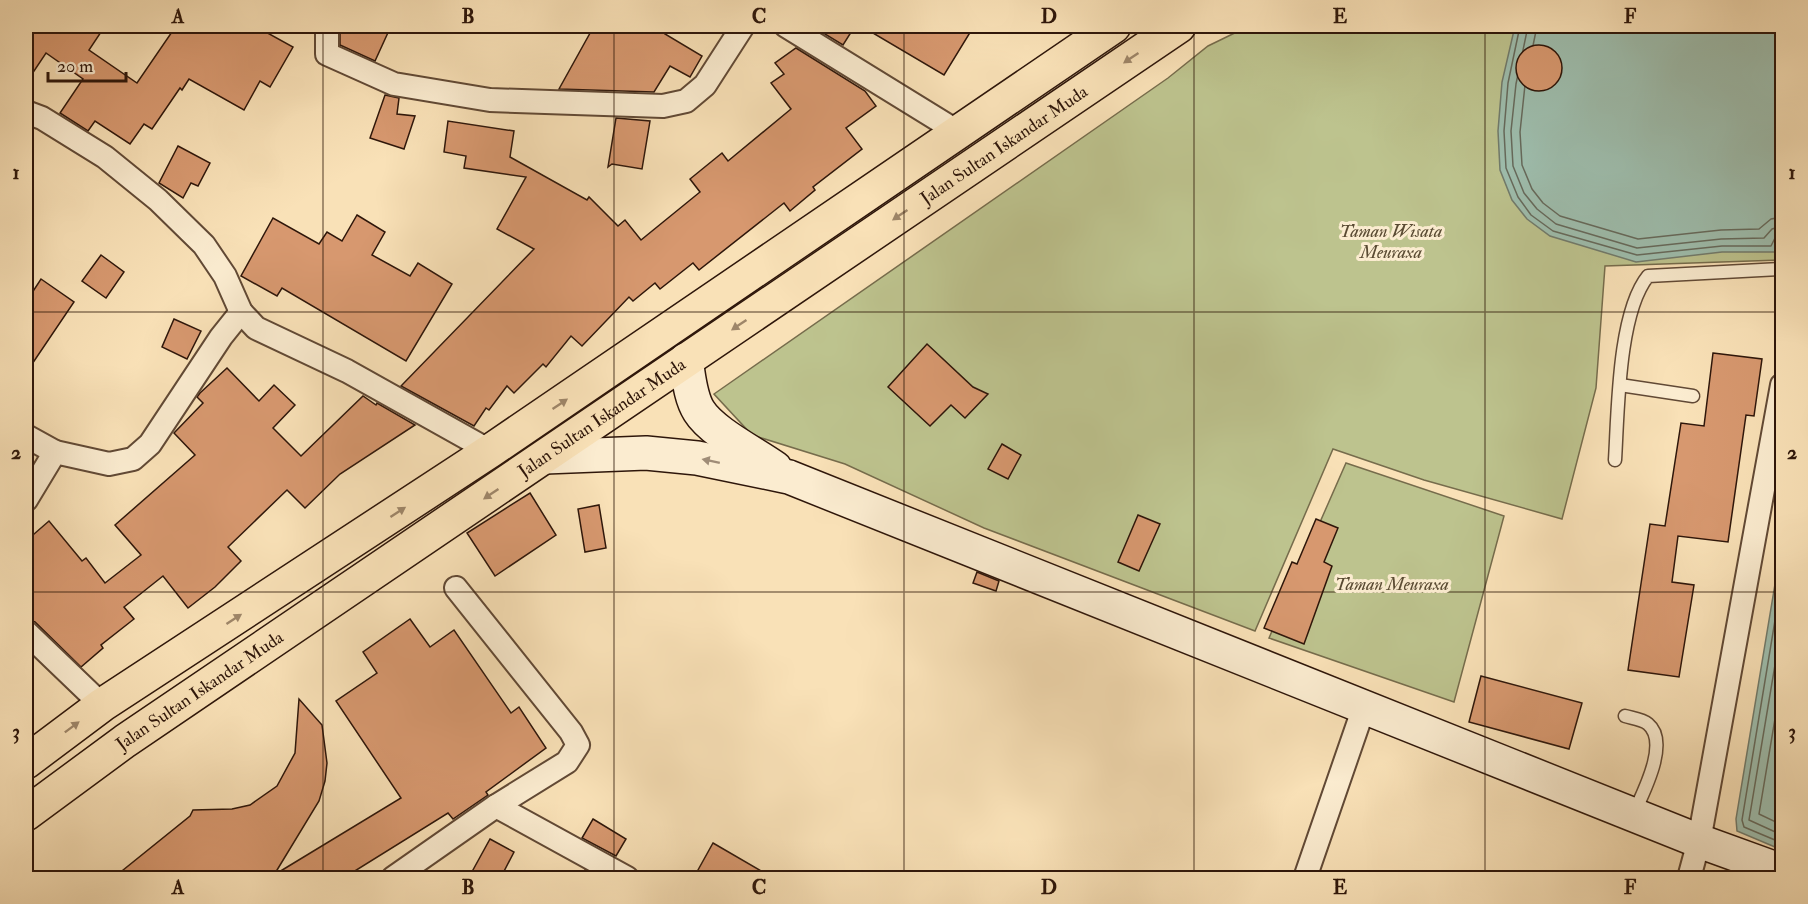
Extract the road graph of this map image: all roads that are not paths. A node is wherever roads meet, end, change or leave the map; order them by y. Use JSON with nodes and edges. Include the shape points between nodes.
{"nodes":[{"id":1,"x":327,"y":26,"type":"edge"},
{"id":2,"x":743,"y":26,"type":"edge"},
{"id":3,"x":786,"y":26,"type":"edge"},
{"id":4,"x":1114,"y":26,"type":"edge"},
{"id":5,"x":1179,"y":26,"type":"edge"},
{"id":6,"x":26,"y":112,"type":"edge"},
{"id":7,"x":958,"y":132,"type":"junction"},
{"id":8,"x":1782,"y":269,"type":"edge"},
{"id":9,"x":241,"y":312,"type":"junction"},
{"id":10,"x":686,"y":360,"type":"junction"},
{"id":11,"x":1620,"y":385,"type":"junction"},
{"id":12,"x":1782,"y":385,"type":"edge"},
{"id":13,"x":1693,"y":396,"type":"dead end"},
{"id":14,"x":26,"y":436,"type":"edge"},
{"id":15,"x":490,"y":451,"type":"junction"},
{"id":16,"x":55,"y":452,"type":"junction"},
{"id":17,"x":545,"y":457,"type":"junction"},
{"id":18,"x":1615,"y":460,"type":"dead end"},
{"id":19,"x":789,"y":477,"type":"junction"},
{"id":20,"x":26,"y":500,"type":"edge"},
{"id":21,"x":456,"y":588,"type":"dead end"},
{"id":22,"x":26,"y":632,"type":"edge"},
{"id":23,"x":102,"y":705,"type":"junction"},
{"id":24,"x":1364,"y":707,"type":"junction"},
{"id":25,"x":1625,"y":716,"type":"dead end"},
{"id":26,"x":26,"y":762,"type":"edge"},
{"id":27,"x":496,"y":806,"type":"junction"},
{"id":28,"x":26,"y":814,"type":"edge"},
{"id":29,"x":1633,"y":814,"type":"junction"},
{"id":30,"x":1705,"y":842,"type":"junction"},
{"id":31,"x":1782,"y":871,"type":"edge"},
{"id":32,"x":393,"y":879,"type":"edge"},
{"id":33,"x":627,"y":879,"type":"edge"},
{"id":34,"x":1305,"y":879,"type":"edge"},
{"id":35,"x":1689,"y":879,"type":"edge"}],
"edges":[{"from":1,"to":2,"type":"street","via":[[327,54],[394,84],[490,100],[626,106],[663,106],[687,101],[705,85]]},
{"from":3,"to":7,"type":"street"},
{"from":4,"to":7,"type":"highway","name":"Jalan Sultan Iskandar Muda"},
{"from":5,"to":10,"type":"highway","name":"Jalan Sultan Iskandar Muda","one_way":true},
{"from":6,"to":9,"type":"street","via":[[105,157],[158,200],[204,245]]},
{"from":15,"to":7,"type":"highway","name":"Jalan Sultan Iskandar Muda","one_way":true},
{"from":8,"to":11,"type":"lane","via":[[1648,276],[1640,286],[1622,354]]},
{"from":9,"to":15,"type":"street","via":[[256,328],[347,371]]},
{"from":9,"to":16,"type":"street","via":[[220,337],[150,444],[133,459],[110,464]]},
{"from":10,"to":17,"type":"highway","name":"Jalan Sultan Iskandar Muda"},
{"from":10,"to":19,"type":"street","via":[[700,413]]},
{"from":11,"to":13,"type":"lane"},
{"from":11,"to":18,"type":"lane"},
{"from":12,"to":30,"type":"street"},
{"from":14,"to":16,"type":"street"},
{"from":23,"to":15,"type":"highway","name":"Jalan Sultan Iskandar Muda","one_way":true},
{"from":16,"to":20,"type":"street"},
{"from":19,"to":17,"type":"street","one_way":true,"via":[[646,453]]},
{"from":17,"to":28,"type":"highway","name":"Jalan Sultan Iskandar Muda","one_way":true,"via":[[125,741]]},
{"from":19,"to":24,"type":"street"},
{"from":21,"to":27,"type":"street","via":[[578,745],[567,762]]},
{"from":22,"to":23,"type":"street"},
{"from":26,"to":23,"type":"highway","name":"Jalan Sultan Iskandar Muda","one_way":true},
{"from":24,"to":29,"type":"street"},
{"from":24,"to":34,"type":"street"},
{"from":25,"to":29,"type":"lane","via":[[1647,723],[1657,746],[1650,778]]},
{"from":27,"to":32,"type":"street"},
{"from":27,"to":33,"type":"street"},
{"from":29,"to":30,"type":"street"},
{"from":30,"to":31,"type":"street"},
{"from":30,"to":35,"type":"street"}]}
